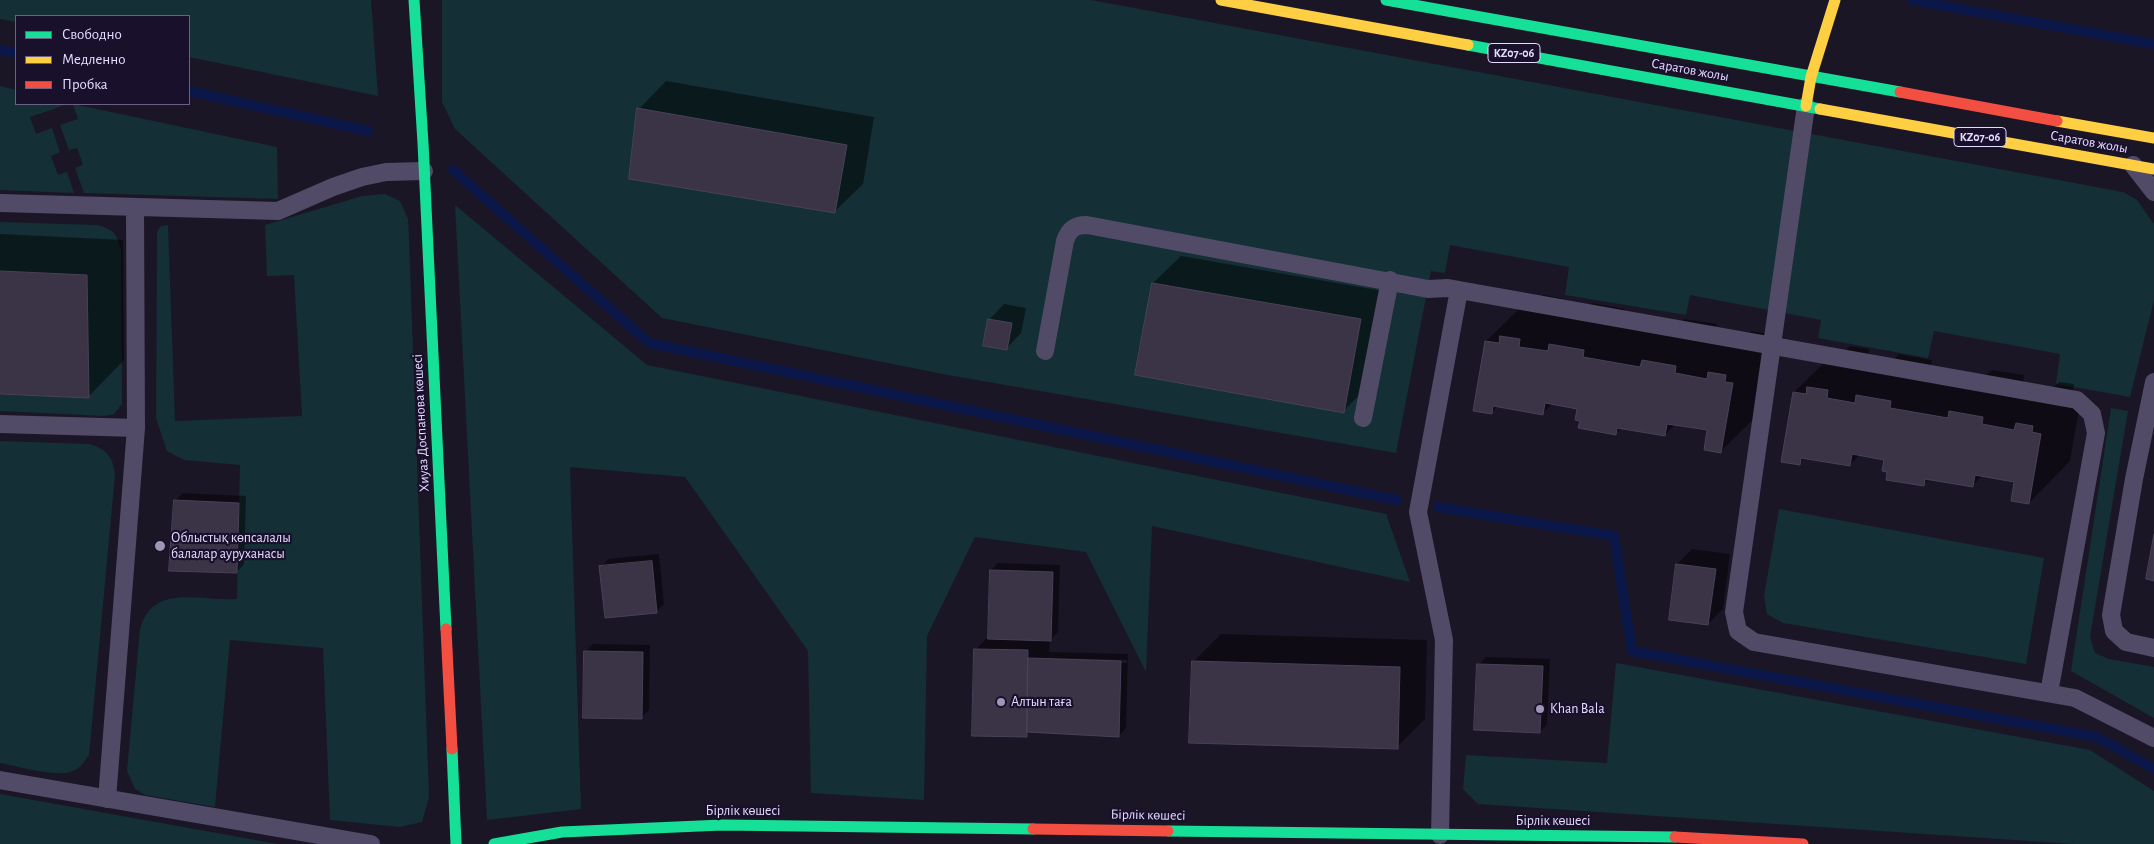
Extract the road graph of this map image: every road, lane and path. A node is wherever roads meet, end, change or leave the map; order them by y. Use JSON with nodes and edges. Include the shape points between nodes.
{"nodes":[{"id":1,"x":414,"y":0,"type":"edge"},
{"id":2,"x":1221,"y":0,"type":"edge"},
{"id":3,"x":1386,"y":0,"type":"edge"},
{"id":4,"x":1835,"y":0,"type":"edge"},
{"id":5,"x":1811,"y":77,"type":"junction"},
{"id":6,"x":1806,"y":106,"type":"junction"},
{"id":7,"x":2154,"y":138,"type":"edge"},
{"id":8,"x":2133,"y":165,"type":"junction"},
{"id":9,"x":2154,"y":169,"type":"edge"},
{"id":10,"x":424,"y":171,"type":"junction"},
{"id":11,"x":2154,"y":192,"type":"edge"},
{"id":12,"x":0,"y":203,"type":"edge"},
{"id":13,"x":135,"y":207,"type":"junction"},
{"id":14,"x":1390,"y":280,"type":"junction"},
{"id":15,"x":1459,"y":290,"type":"junction"},
{"id":16,"x":1772,"y":346,"type":"junction"},
{"id":17,"x":1045,"y":351,"type":"dead end"},
{"id":18,"x":2154,"y":382,"type":"edge"},
{"id":19,"x":1363,"y":418,"type":"dead end"},
{"id":20,"x":0,"y":424,"type":"edge"},
{"id":21,"x":136,"y":428,"type":"junction"},
{"id":22,"x":2154,"y":648,"type":"edge"},
{"id":23,"x":2049,"y":693,"type":"junction"},
{"id":24,"x":2154,"y":738,"type":"edge"},
{"id":25,"x":0,"y":780,"type":"edge"},
{"id":26,"x":107,"y":799,"type":"junction"},
{"id":27,"x":1440,"y":835,"type":"junction"},
{"id":28,"x":371,"y":844,"type":"edge"},
{"id":29,"x":456,"y":844,"type":"edge"},
{"id":30,"x":494,"y":844,"type":"edge"},
{"id":31,"x":1803,"y":844,"type":"edge"}],
"edges":[{"from":1,"to":10,"type":"main road","name":"Хиуаз Доспанова көшесі"},
{"from":2,"to":6,"type":"main road","name":"Саратов жолы","number":"KZ07-06"},
{"from":3,"to":5,"type":"main road","name":"Саратов жолы","number":"KZ07-06"},
{"from":4,"to":5,"type":"main road"},
{"from":5,"to":6,"type":"main road"},
{"from":5,"to":7,"type":"main road","name":"Саратов жолы","number":"KZ07-06"},
{"from":6,"to":8,"type":"main road","name":"Саратов жолы","number":"KZ07-06"},
{"from":6,"to":16,"type":"lane"},
{"from":8,"to":9,"type":"main road","name":"Саратов жолы","number":"KZ07-06"},
{"from":8,"to":11,"type":"lane"},
{"from":10,"to":13,"type":"lane","via":[[386,172],[362,177],[278,210]]},
{"from":10,"to":29,"type":"main road","name":"Хиуаз Доспанова көшесі"},
{"from":12,"to":13,"type":"lane"},
{"from":13,"to":21,"type":"lane"},
{"from":14,"to":15,"type":"lane","via":[[1428,289]]},
{"from":14,"to":17,"type":"lane","via":[[1079,225],[1072,228],[1065,241]]},
{"from":14,"to":19,"type":"lane"},
{"from":15,"to":16,"type":"lane"},
{"from":15,"to":27,"type":"lane","via":[[1418,512],[1444,640]]},
{"from":16,"to":23,"type":"lane","via":[[1734,612],[1738,631],[1754,642]]},
{"from":16,"to":23,"type":"lane","via":[[2077,400],[2092,414],[2096,433]]},
{"from":18,"to":22,"type":"lane","via":[[2111,615],[2114,631],[2126,642]]},
{"from":20,"to":21,"type":"lane"},
{"from":21,"to":26,"type":"lane"},
{"from":23,"to":24,"type":"lane","via":[[2076,698]]},
{"from":25,"to":26,"type":"lane"},
{"from":26,"to":28,"type":"lane"},
{"from":27,"to":30,"type":"main road","name":"Бірлік көшесі","via":[[722,825],[562,832]]},
{"from":27,"to":31,"type":"main road","name":"Бірлік көшесі","via":[[1688,837]]}]}
